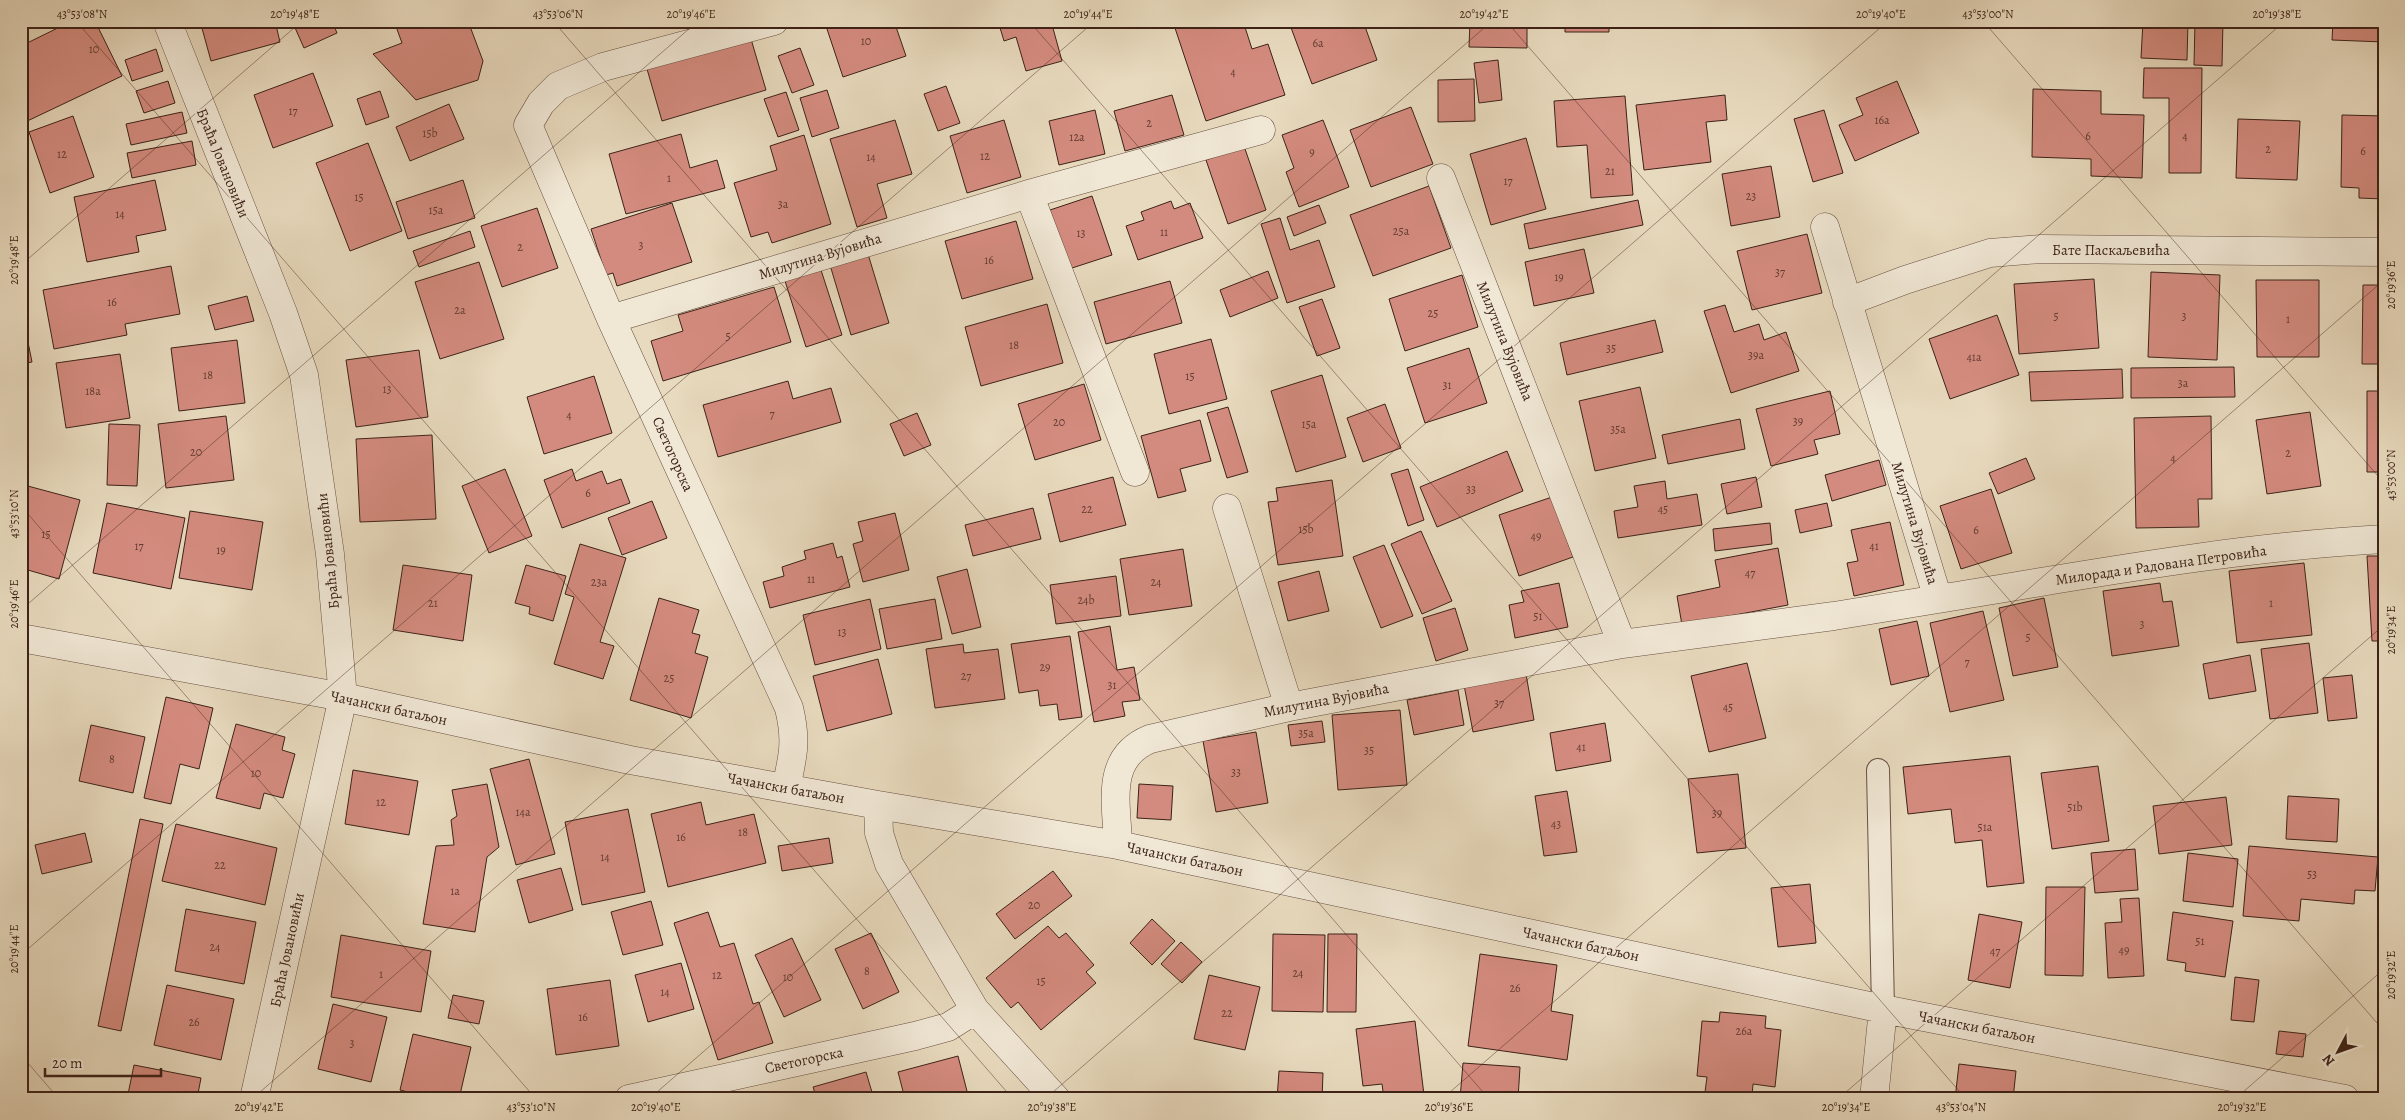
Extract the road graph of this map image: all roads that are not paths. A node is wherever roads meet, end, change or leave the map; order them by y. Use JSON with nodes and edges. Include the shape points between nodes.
{"nodes":[{"id":1,"x":167,"y":21,"type":"edge"},
{"id":2,"x":774,"y":21,"type":"edge"},
{"id":3,"x":1261,"y":130,"type":"dead end"},
{"id":4,"x":1441,"y":178,"type":"dead end"},
{"id":5,"x":1029,"y":194,"type":"junction"},
{"id":6,"x":1825,"y":227,"type":"dead end"},
{"id":7,"x":2384,"y":252,"type":"edge"},
{"id":8,"x":1848,"y":302,"type":"junction"},
{"id":9,"x":611,"y":319,"type":"junction"},
{"id":10,"x":1135,"y":472,"type":"dead end"},
{"id":11,"x":1226,"y":508,"type":"dead end"},
{"id":12,"x":2384,"y":539,"type":"edge"},
{"id":13,"x":1938,"y":599,"type":"junction"},
{"id":14,"x":21,"y":638,"type":"edge"},
{"id":15,"x":1622,"y":644,"type":"junction"},
{"id":16,"x":343,"y":698,"type":"junction"},
{"id":17,"x":1289,"y":707,"type":"junction"},
{"id":18,"x":1878,"y":770,"type":"dead end"},
{"id":19,"x":786,"y":788,"type":"junction"},
{"id":20,"x":878,"y":805,"type":"junction"},
{"id":21,"x":1118,"y":845,"type":"junction"},
{"id":22,"x":1883,"y":1008,"type":"junction"},
{"id":23,"x":975,"y":1010,"type":"junction"},
{"id":24,"x":254,"y":1099,"type":"edge"},
{"id":25,"x":629,"y":1099,"type":"edge"},
{"id":26,"x":1056,"y":1099,"type":"edge"},
{"id":27,"x":1874,"y":1099,"type":"edge"},
{"id":28,"x":2345,"y":1099,"type":"edge"}],
"edges":[{"from":1,"to":16,"type":"street","name":"Браћа Јовановићи","via":[[283,313],[304,375],[330,554]]},
{"from":2,"to":9,"type":"street","name":"Светогорска","via":[[603,67],[558,86],[540,103],[528,125]]},
{"from":3,"to":5,"type":"street","name":"Милутина Вујовића"},
{"from":4,"to":15,"type":"street","name":"Милутина Вујовића"},
{"from":5,"to":9,"type":"street","name":"Милутина Вујовића"},
{"from":5,"to":10,"type":"street"},
{"from":6,"to":8,"type":"street","name":"Милутина Вујовића"},
{"from":7,"to":8,"type":"street","name":"Бате Паскаљевића","via":[[2041,249],[1990,253]]},
{"from":8,"to":13,"type":"street","name":"Милутина Вујовића"},
{"from":9,"to":19,"type":"street","name":"Светогорска","via":[[789,708],[795,733]]},
{"from":11,"to":17,"type":"street"},
{"from":12,"to":13,"type":"street","name":"Милорада и Радована Петровића","via":[[2323,542],[2110,571]]},
{"from":13,"to":15,"type":"street","name":"Милутина Вујовића"},
{"from":14,"to":16,"type":"street","name":"Чачански батаљон"},
{"from":15,"to":17,"type":"street","name":"Милутина Вујовића"},
{"from":16,"to":19,"type":"street","name":"Чачански батаљон","via":[[630,760]]},
{"from":16,"to":24,"type":"street","name":"Браћа Јовановићи"},
{"from":17,"to":21,"type":"street","name":"Милутина Вујовића","via":[[1137,744],[1126,754],[1116,776]]},
{"from":18,"to":22,"type":"lane"},
{"from":19,"to":20,"type":"street","name":"Чачански батаљон"},
{"from":20,"to":21,"type":"street","name":"Чачански батаљон"},
{"from":20,"to":23,"type":"street","via":[[879,833],[889,864]]},
{"from":21,"to":22,"type":"street","name":"Чачански батаљон"},
{"from":22,"to":27,"type":"street"},
{"from":22,"to":28,"type":"street","name":"Чачански батаљон"},
{"from":23,"to":25,"type":"street","name":"Светогорска","via":[[948,1027],[915,1036]]},
{"from":23,"to":26,"type":"street"}]}
